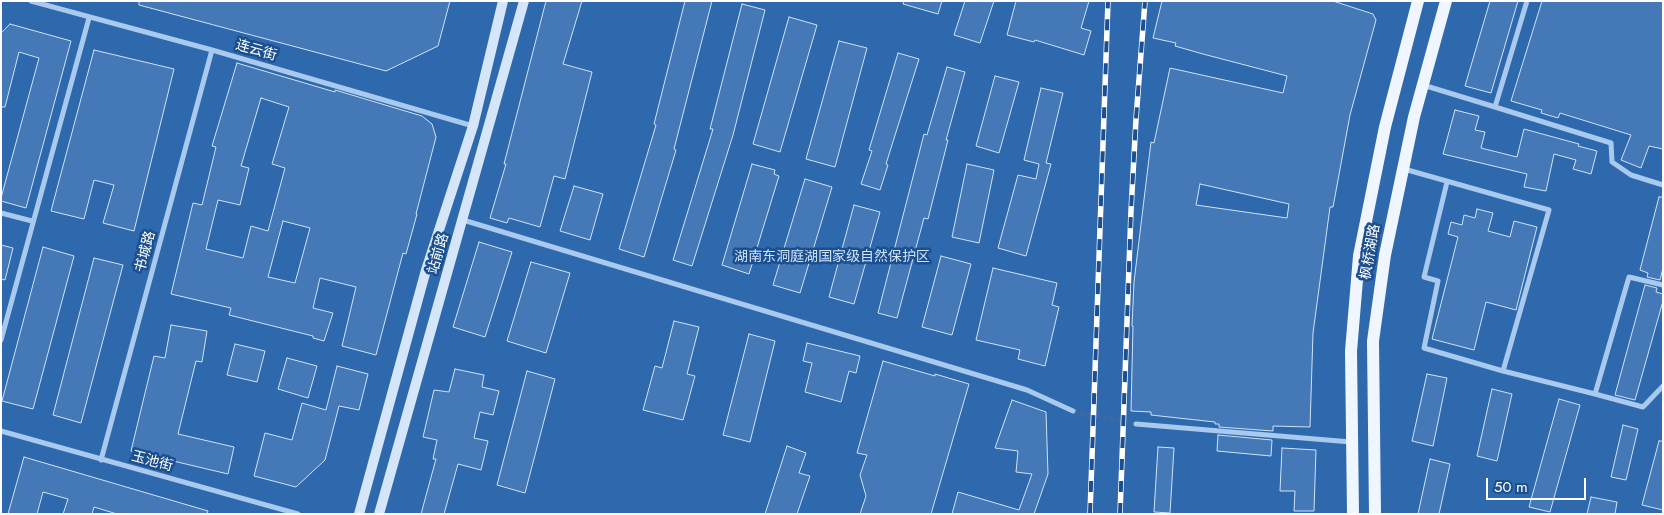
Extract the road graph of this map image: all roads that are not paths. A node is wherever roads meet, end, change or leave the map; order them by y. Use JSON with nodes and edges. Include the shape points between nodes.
{"nodes":[{"id":1,"x":31,"y":1,"type":"edge"},
{"id":2,"x":503,"y":1,"type":"edge"},
{"id":3,"x":524,"y":1,"type":"edge"},
{"id":4,"x":1418,"y":1,"type":"edge"},
{"id":5,"x":1446,"y":1,"type":"edge"},
{"id":6,"x":1527,"y":1,"type":"edge"},
{"id":7,"x":89,"y":18,"type":"junction"},
{"id":8,"x":212,"y":50,"type":"junction"},
{"id":9,"x":1423,"y":85,"type":"junction"},
{"id":10,"x":1495,"y":106,"type":"junction"},
{"id":11,"x":473,"y":126,"type":"junction"},
{"id":12,"x":1403,"y":169,"type":"junction"},
{"id":13,"x":1447,"y":182,"type":"junction"},
{"id":14,"x":1663,"y":185,"type":"edge"},
{"id":15,"x":1,"y":213,"type":"edge"},
{"id":16,"x":463,"y":220,"type":"junction"},
{"id":17,"x":32,"y":221,"type":"junction"},
{"id":18,"x":1663,"y":285,"type":"edge"},
{"id":19,"x":1,"y":340,"type":"edge"},
{"id":20,"x":1503,"y":371,"type":"junction"},
{"id":21,"x":1663,"y":386,"type":"edge"},
{"id":22,"x":1595,"y":394,"type":"junction"},
{"id":23,"x":1073,"y":411,"type":"tunnel mouth"},
{"id":24,"x":1136,"y":424,"type":"tunnel mouth"},
{"id":25,"x":1,"y":431,"type":"edge"},
{"id":26,"x":1351,"y":442,"type":"junction"},
{"id":27,"x":101,"y":460,"type":"junction"},
{"id":28,"x":298,"y":514,"type":"edge"},
{"id":29,"x":359,"y":514,"type":"edge"},
{"id":30,"x":379,"y":514,"type":"edge"},
{"id":31,"x":1353,"y":514,"type":"edge"},
{"id":32,"x":1374,"y":514,"type":"edge"}],
"edges":[{"from":1,"to":7,"type":"street","name":"连云街"},
{"from":2,"to":11,"type":"main road","name":"站前路"},
{"from":3,"to":16,"type":"main road","name":"站前路"},
{"from":4,"to":26,"type":"main road","name":"枫桥湖路","via":[[1385,127],[1359,256],[1351,351]]},
{"from":5,"to":9,"type":"main road","name":"枫桥湖路"},
{"from":6,"to":10,"type":"street"},
{"from":7,"to":8,"type":"street","name":"连云街"},
{"from":7,"to":17,"type":"street"},
{"from":8,"to":11,"type":"street","name":"连云街"},
{"from":8,"to":27,"type":"street","name":"书城路"},
{"from":9,"to":10,"type":"street"},
{"from":9,"to":12,"type":"main road","name":"枫桥湖路"},
{"from":10,"to":14,"type":"street","via":[[1611,143],[1612,162],[1631,175]]},
{"from":11,"to":29,"type":"main road","name":"站前路","via":[[426,270]]},
{"from":12,"to":13,"type":"street"},
{"from":12,"to":32,"type":"main road","name":"枫桥湖路","via":[[1372,341]]},
{"from":13,"to":20,"type":"street","via":[[1424,277],[1438,281],[1424,348]]},
{"from":13,"to":20,"type":"street","via":[[1549,210]]},
{"from":15,"to":17,"type":"street"},
{"from":16,"to":23,"type":"street","via":[[1027,390]]},
{"from":16,"to":30,"type":"main road","name":"站前路"},
{"from":17,"to":19,"type":"street"},
{"from":18,"to":22,"type":"street","via":[[1629,277]]},
{"from":20,"to":22,"type":"street"},
{"from":21,"to":22,"type":"street","via":[[1643,407]]},
{"from":24,"to":26,"type":"street"},
{"from":25,"to":27,"type":"street","name":"玉池街"},
{"from":26,"to":31,"type":"main road","name":"枫桥湖路"},
{"from":27,"to":28,"type":"street","name":"玉池街"}]}
